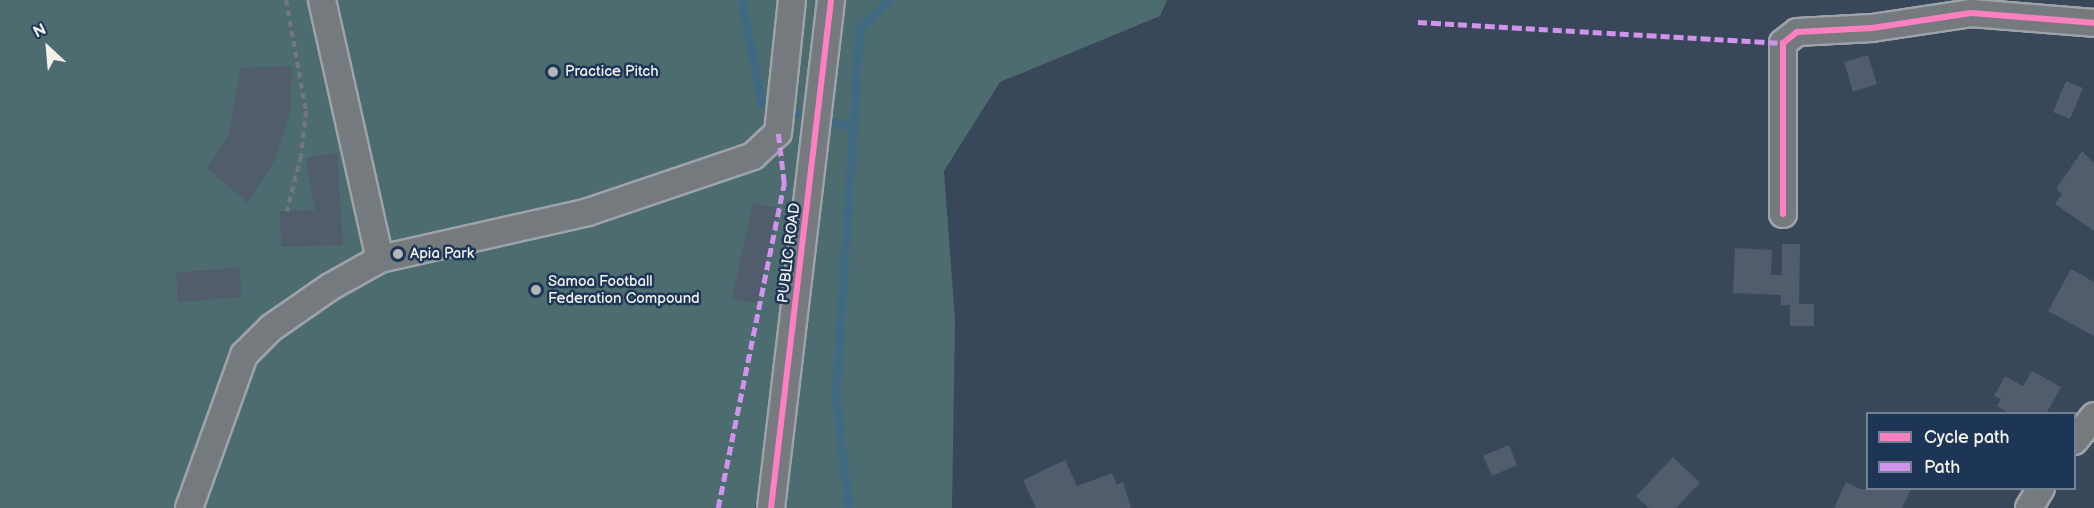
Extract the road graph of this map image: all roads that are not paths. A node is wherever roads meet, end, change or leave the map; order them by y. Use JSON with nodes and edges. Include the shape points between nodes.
{"nodes":[{"id":1,"x":322,"y":0,"type":"edge"},
{"id":2,"x":792,"y":0,"type":"edge"},
{"id":3,"x":831,"y":0,"type":"edge"},
{"id":4,"x":2094,"y":23,"type":"edge"},
{"id":5,"x":1783,"y":214,"type":"dead end"},
{"id":6,"x":380,"y":259,"type":"junction"},
{"id":7,"x":2094,"y":416,"type":"edge"},
{"id":8,"x":2076,"y":438,"type":"edge"},
{"id":9,"x":2040,"y":490,"type":"edge"},
{"id":10,"x":189,"y":508,"type":"edge"},
{"id":11,"x":771,"y":508,"type":"edge"},
{"id":12,"x":2029,"y":508,"type":"edge"}],
"edges":[{"from":1,"to":6,"type":"street"},
{"from":2,"to":6,"type":"street","via":[[778,133],[753,156],[588,212]]},
{"from":3,"to":11,"type":"street","name":"PUBLIC ROAD"},
{"from":4,"to":5,"type":"street","via":[[1971,13],[1872,28],[1797,32],[1783,43]]},
{"from":6,"to":10,"type":"street","via":[[271,328],[244,355]]},
{"from":7,"to":8,"type":"street"},
{"from":9,"to":12,"type":"street"}]}
